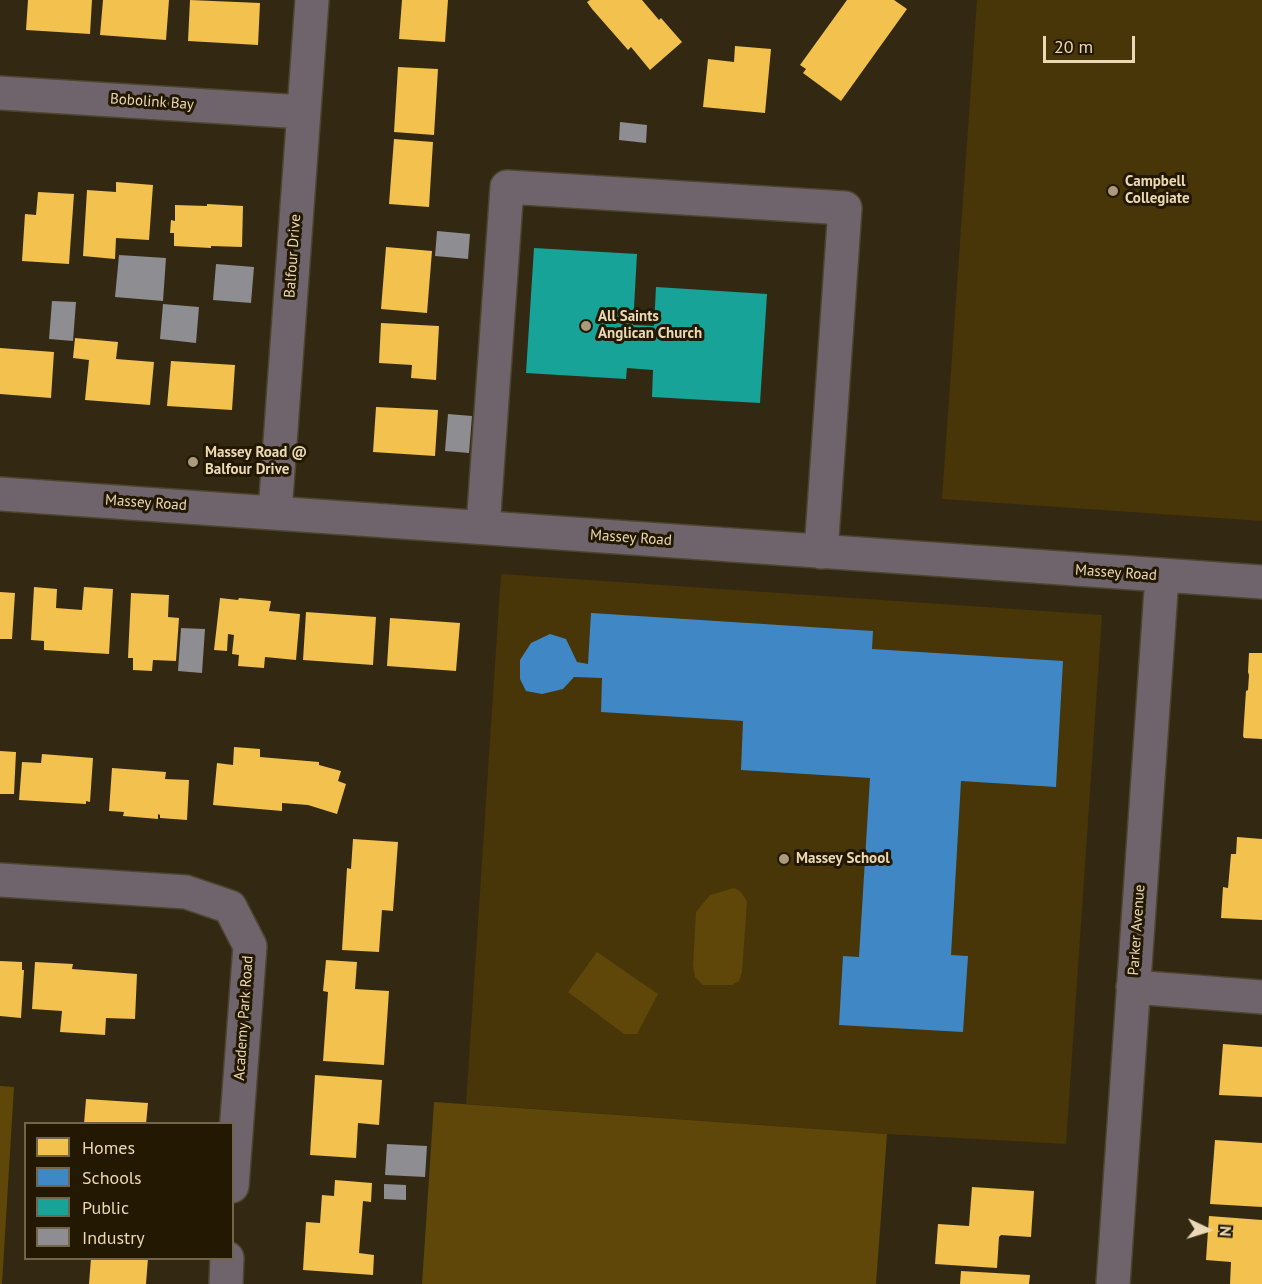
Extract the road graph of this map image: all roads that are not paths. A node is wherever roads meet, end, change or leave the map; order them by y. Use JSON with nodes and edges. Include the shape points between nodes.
{"nodes":[{"id":1,"x":312,"y":0,"type":"edge"},
{"id":2,"x":0,"y":93,"type":"edge"},
{"id":3,"x":303,"y":112,"type":"junction"},
{"id":4,"x":0,"y":494,"type":"edge"},
{"id":5,"x":275,"y":512,"type":"junction"},
{"id":6,"x":483,"y":527,"type":"junction"},
{"id":7,"x":821,"y":552,"type":"junction"},
{"id":8,"x":1162,"y":576,"type":"junction"},
{"id":9,"x":1262,"y":582,"type":"edge"},
{"id":10,"x":0,"y":880,"type":"edge"},
{"id":11,"x":1133,"y":987,"type":"junction"},
{"id":12,"x":1262,"y":997,"type":"edge"},
{"id":13,"x":234,"y":1159,"type":"edge"},
{"id":14,"x":227,"y":1260,"type":"edge"},
{"id":15,"x":225,"y":1284,"type":"edge"},
{"id":16,"x":1113,"y":1284,"type":"edge"}],
"edges":[{"from":1,"to":3,"type":"street","name":"Balfour Drive"},
{"from":2,"to":3,"type":"street","name":"Bobolink Bay"},
{"from":3,"to":5,"type":"street","name":"Balfour Drive"},
{"from":4,"to":5,"type":"street","name":"Massey Road"},
{"from":5,"to":6,"type":"street","name":"Massey Road"},
{"from":6,"to":7,"type":"street","name":"Massey Road"},
{"from":6,"to":7,"type":"street","via":[[507,187],[845,208]]},
{"from":7,"to":8,"type":"street","name":"Massey Road"},
{"from":8,"to":9,"type":"street","name":"Massey Road"},
{"from":8,"to":11,"type":"street","name":"Parker Avenue"},
{"from":10,"to":13,"type":"street","name":"Academy Park Road","via":[[186,892],[230,908],[250,946]]},
{"from":11,"to":12,"type":"street"},
{"from":11,"to":16,"type":"street","name":"Parker Avenue"},
{"from":14,"to":15,"type":"street"}]}
